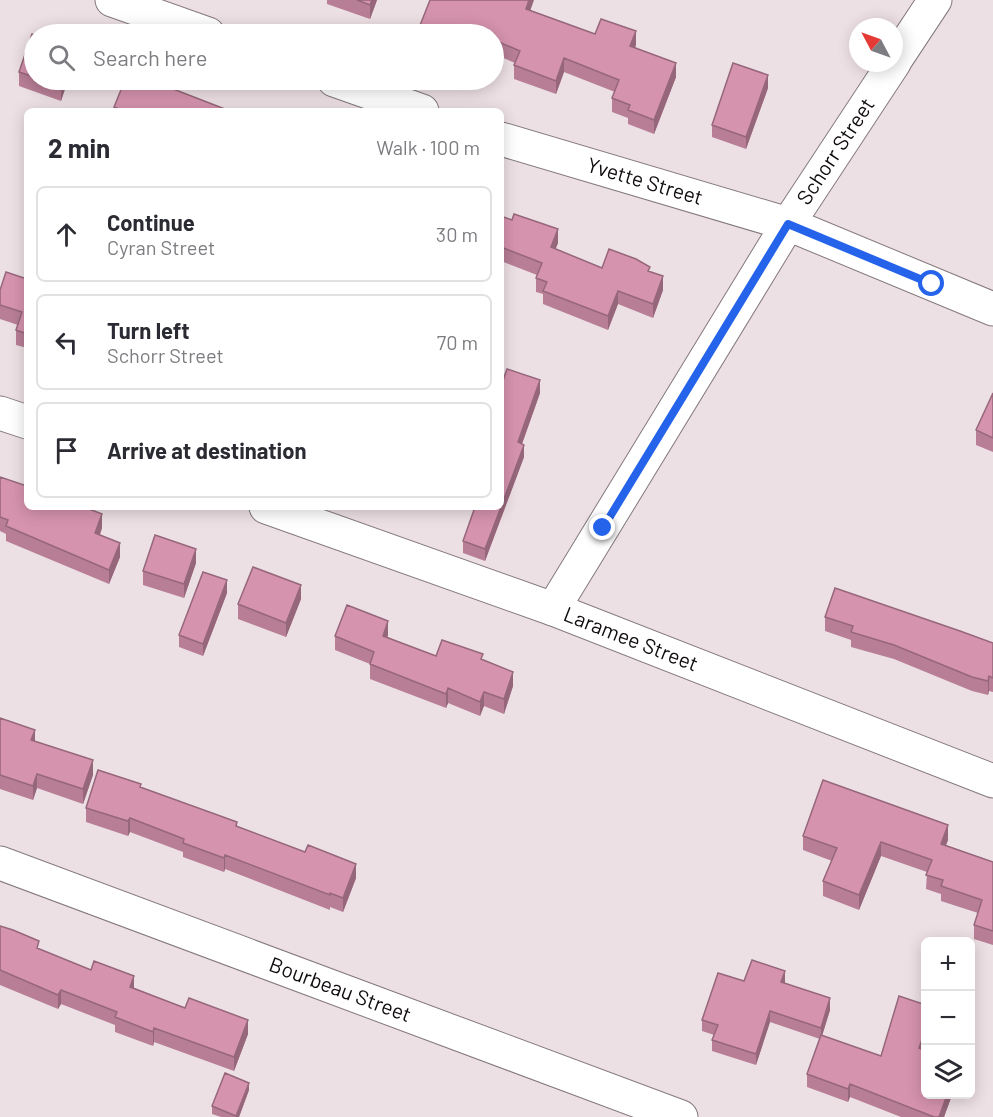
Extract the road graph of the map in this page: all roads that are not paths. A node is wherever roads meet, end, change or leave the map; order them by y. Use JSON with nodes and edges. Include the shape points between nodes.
{"nodes":[{"id":1,"x":112,"y":0,"type":"edge"},
{"id":2,"x":935,"y":0,"type":"edge"},
{"id":3,"x":180,"y":24,"type":"edge"},
{"id":4,"x":903,"y":49,"type":"edge"},
{"id":5,"x":888,"y":72,"type":"edge"},
{"id":6,"x":362,"y":90,"type":"edge"},
{"id":7,"x":413,"y":108,"type":"edge"},
{"id":8,"x":504,"y":141,"type":"edge"},
{"id":9,"x":788,"y":224,"type":"junction"},
{"id":10,"x":993,"y":309,"type":"edge"},
{"id":11,"x":0,"y":412,"type":"edge"},
{"id":12,"x":24,"y":421,"type":"edge"},
{"id":13,"x":274,"y":510,"type":"edge"},
{"id":14,"x":554,"y":609,"type":"junction"},
{"id":15,"x":993,"y":781,"type":"edge"},
{"id":16,"x":0,"y":863,"type":"edge"},
{"id":17,"x":681,"y":1117,"type":"edge"}],
"edges":[{"from":1,"to":3,"type":"street"},
{"from":2,"to":4,"type":"street","name":"Schorr Street"},
{"from":5,"to":9,"type":"street","name":"Schorr Street"},
{"from":6,"to":7,"type":"street"},
{"from":8,"to":9,"type":"street","name":"Yvette Street"},
{"from":9,"to":10,"type":"street","name":"Yvette Street"},
{"from":9,"to":14,"type":"street","name":"Schorr Street"},
{"from":11,"to":12,"type":"street"},
{"from":13,"to":14,"type":"street","name":"Laramee Street"},
{"from":14,"to":15,"type":"street","name":"Laramee Street"},
{"from":16,"to":17,"type":"street","name":"Bourbeau Street"}]}
